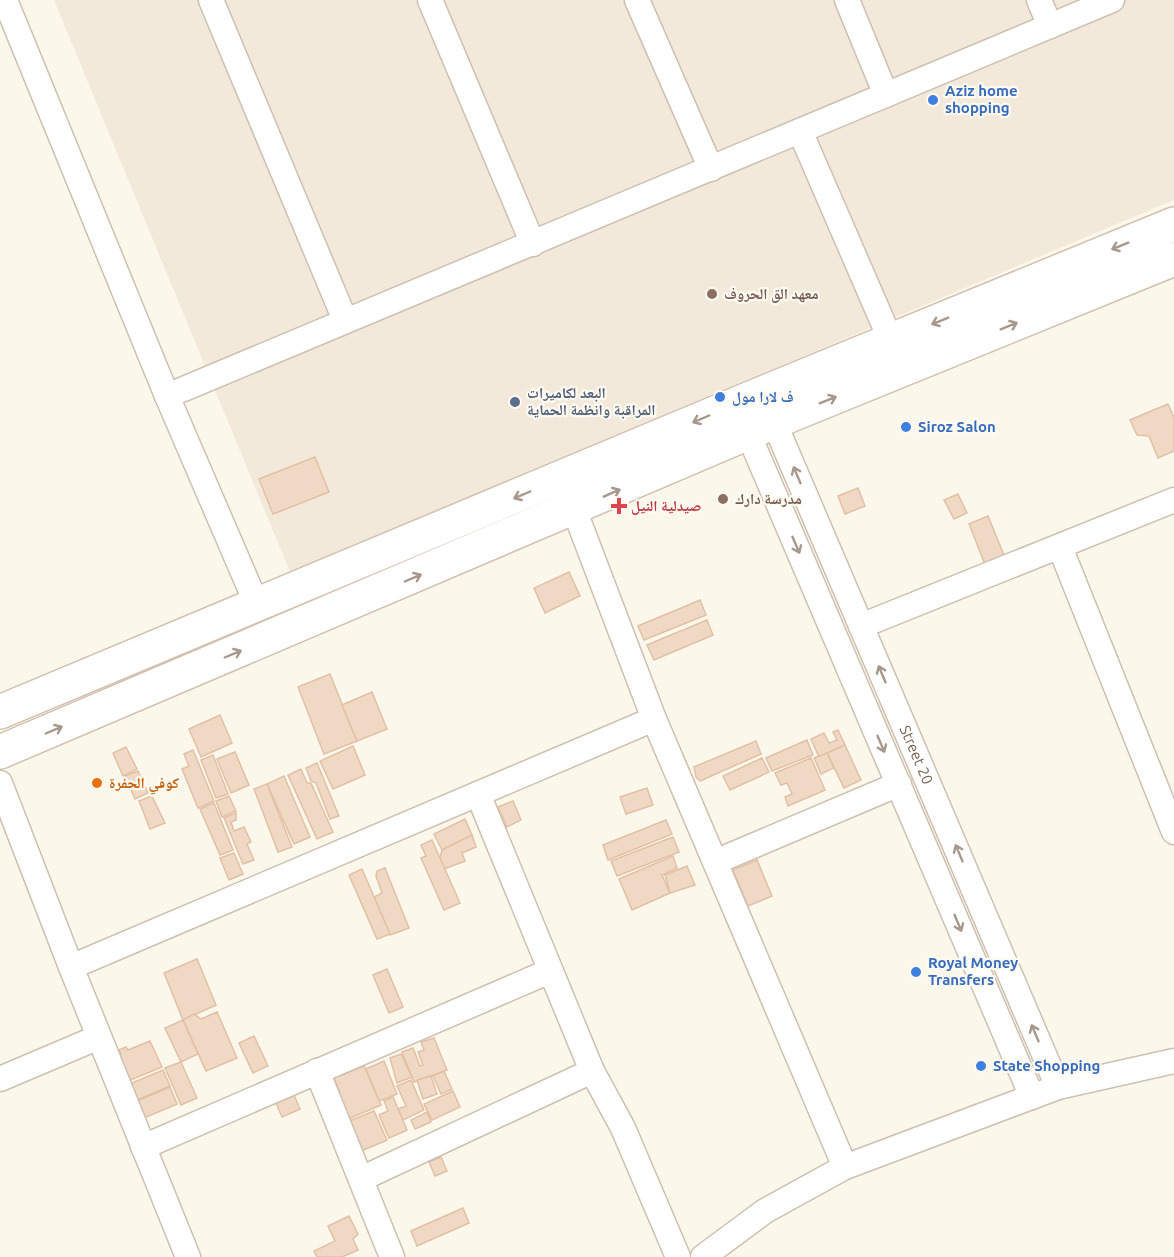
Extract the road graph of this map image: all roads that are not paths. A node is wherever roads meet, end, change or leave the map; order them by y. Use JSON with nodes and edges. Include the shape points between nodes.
{"nodes":[{"id":1,"x":5,"y":0,"type":"edge"},
{"id":2,"x":211,"y":0,"type":"edge"},
{"id":3,"x":430,"y":0,"type":"edge"},
{"id":4,"x":637,"y":0,"type":"edge"},
{"id":5,"x":847,"y":0,"type":"edge"},
{"id":6,"x":1040,"y":0,"type":"edge"},
{"id":7,"x":1112,"y":0,"type":"edge"},
{"id":8,"x":1050,"y":26,"type":"junction"},
{"id":9,"x":886,"y":95,"type":"junction"},
{"id":10,"x":800,"y":131,"type":"junction"},
{"id":11,"x":711,"y":169,"type":"junction"},
{"id":12,"x":1174,"y":224,"type":"edge"},
{"id":13,"x":533,"y":244,"type":"junction"},
{"id":14,"x":1174,"y":259,"type":"edge"},
{"id":15,"x":345,"y":320,"type":"junction"},
{"id":16,"x":891,"y":341,"type":"junction"},
{"id":17,"x":167,"y":396,"type":"junction"},
{"id":18,"x":761,"y":428,"type":"junction"},
{"id":19,"x":1174,"y":500,"type":"edge"},
{"id":20,"x":574,"y":509,"type":"junction"},
{"id":21,"x":1060,"y":547,"type":"junction"},
{"id":22,"x":257,"y":606,"type":"junction"},
{"id":23,"x":861,"y":626,"type":"junction"},
{"id":24,"x":0,"y":712,"type":"edge"},
{"id":25,"x":654,"y":719,"type":"junction"},
{"id":26,"x":0,"y":752,"type":"edge"},
{"id":27,"x":0,"y":783,"type":"edge"},
{"id":28,"x":898,"y":784,"type":"junction"},
{"id":29,"x":478,"y":794,"type":"junction"},
{"id":30,"x":1174,"y":832,"type":"edge"},
{"id":31,"x":714,"y":862,"type":"junction"},
{"id":32,"x":71,"y":967,"type":"junction"},
{"id":33,"x":550,"y":971,"type":"junction"},
{"id":34,"x":99,"y":1037,"type":"junction"},
{"id":35,"x":1174,"y":1061,"type":"edge"},
{"id":36,"x":317,"y":1071,"type":"junction"},
{"id":37,"x":592,"y":1071,"type":"junction"},
{"id":38,"x":0,"y":1079,"type":"edge"},
{"id":39,"x":1058,"y":1086,"type":"junction"},
{"id":40,"x":1032,"y":1096,"type":"junction"},
{"id":41,"x":143,"y":1147,"type":"junction"},
{"id":42,"x":846,"y":1167,"type":"junction"},
{"id":43,"x":362,"y":1179,"type":"junction"},
{"id":44,"x":188,"y":1257,"type":"edge"},
{"id":45,"x":392,"y":1257,"type":"edge"},
{"id":46,"x":678,"y":1257,"type":"edge"},
{"id":47,"x":703,"y":1257,"type":"edge"}],
"edges":[{"from":1,"to":17,"type":"street"},
{"from":2,"to":15,"type":"street"},
{"from":3,"to":13,"type":"street"},
{"from":4,"to":11,"type":"street"},
{"from":5,"to":9,"type":"street"},
{"from":6,"to":8,"type":"street"},
{"from":7,"to":8,"type":"street"},
{"from":8,"to":9,"type":"street"},
{"from":9,"to":10,"type":"street"},
{"from":10,"to":11,"type":"street"},
{"from":10,"to":16,"type":"street"},
{"from":11,"to":13,"type":"street"},
{"from":12,"to":16,"type":"main road","one_way":true},
{"from":13,"to":15,"type":"street"},
{"from":18,"to":14,"type":"main road","one_way":true},
{"from":15,"to":17,"type":"street"},
{"from":16,"to":22,"type":"main road","one_way":true},
{"from":17,"to":22,"type":"street"},
{"from":20,"to":18,"type":"main road","one_way":true},
{"from":23,"to":18,"type":"street","name":"Street 20","one_way":true},
{"from":18,"to":28,"type":"street","name":"Street 20","one_way":true},
{"from":19,"to":21,"type":"street"},
{"from":20,"to":25,"type":"street"},
{"from":26,"to":20,"type":"main road","one_way":true},
{"from":21,"to":23,"type":"street"},
{"from":21,"to":30,"type":"street"},
{"from":22,"to":24,"type":"main road"},
{"from":39,"to":23,"type":"street","name":"Street 20","one_way":true},
{"from":25,"to":29,"type":"street"},
{"from":25,"to":31,"type":"street"},
{"from":27,"to":32,"type":"street"},
{"from":28,"to":31,"type":"street"},
{"from":28,"to":40,"type":"street","name":"Street 20","one_way":true},
{"from":29,"to":32,"type":"street"},
{"from":29,"to":33,"type":"street"},
{"from":31,"to":42,"type":"street"},
{"from":32,"to":34,"type":"street"},
{"from":33,"to":36,"type":"street"},
{"from":33,"to":37,"type":"street"},
{"from":34,"to":38,"type":"street"},
{"from":34,"to":41,"type":"street"},
{"from":35,"to":39,"type":"street"},
{"from":36,"to":41,"type":"street"},
{"from":36,"to":43,"type":"street"},
{"from":37,"to":43,"type":"street"},
{"from":37,"to":46,"type":"street","via":[[623,1128]]},
{"from":39,"to":40,"type":"street"},
{"from":40,"to":42,"type":"street"},
{"from":41,"to":44,"type":"street"},
{"from":42,"to":47,"type":"street","via":[[765,1211]]},
{"from":43,"to":45,"type":"street"}]}
